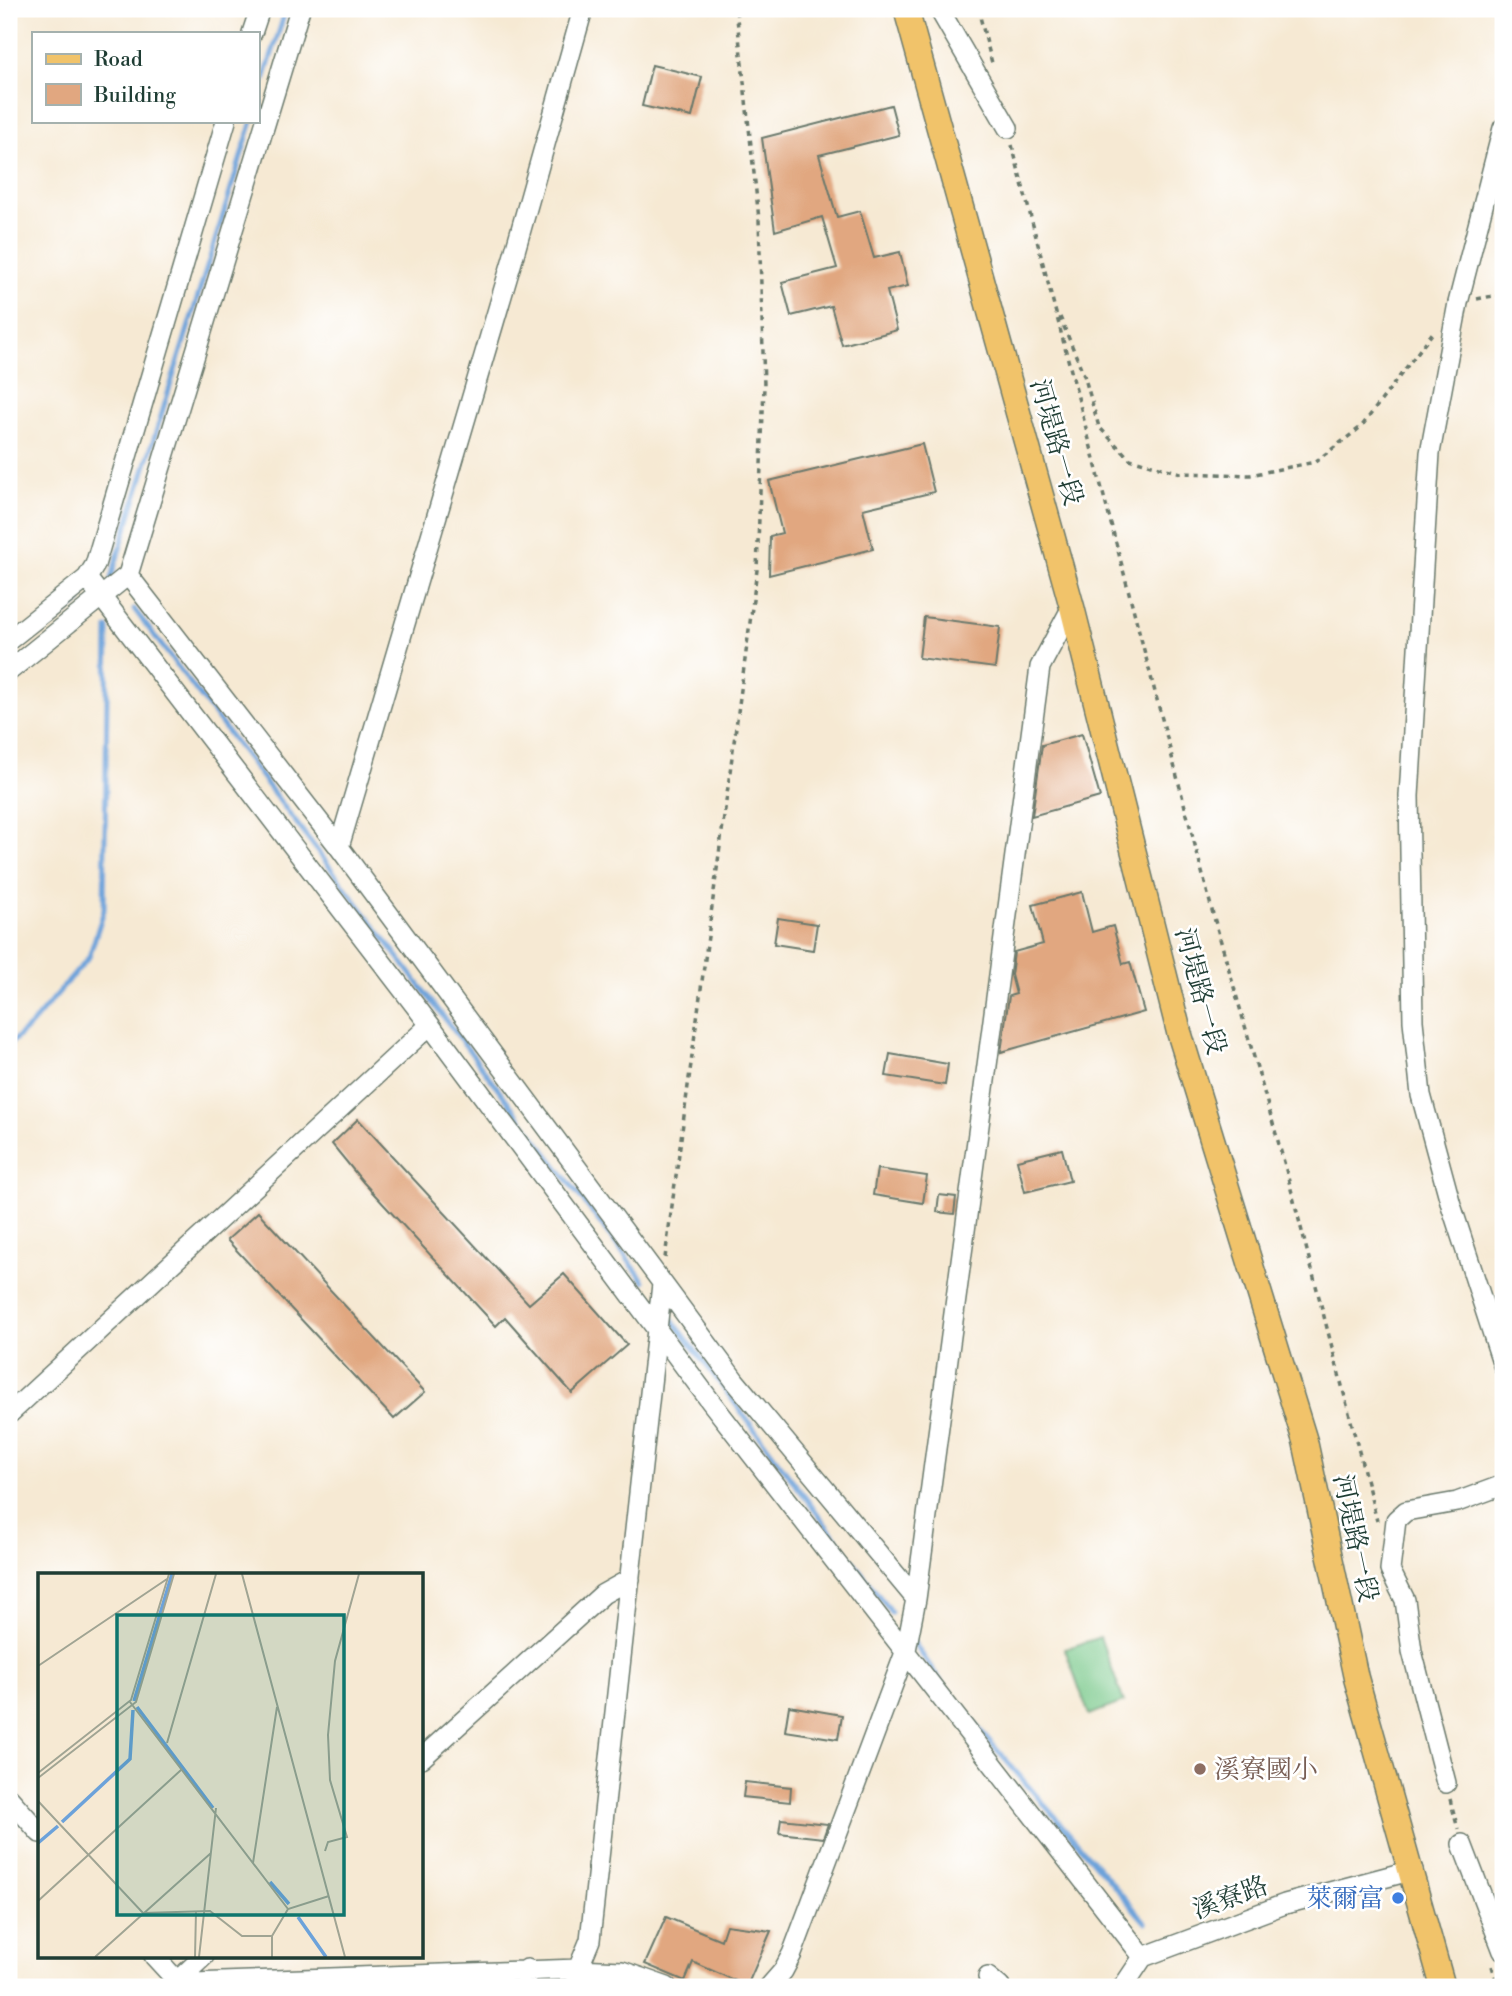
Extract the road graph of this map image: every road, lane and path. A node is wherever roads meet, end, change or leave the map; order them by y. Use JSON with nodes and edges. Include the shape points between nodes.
{"nodes":[{"id":1,"x":260,"y":9,"type":"edge"},
{"id":2,"x":300,"y":9,"type":"edge"},
{"id":3,"x":583,"y":9,"type":"edge"},
{"id":4,"x":736,"y":9,"type":"edge"},
{"id":5,"x":906,"y":9,"type":"edge"},
{"id":6,"x":939,"y":9,"type":"edge"},
{"id":7,"x":978,"y":9,"type":"edge"},
{"id":8,"x":252,"y":32,"type":"edge"},
{"id":9,"x":995,"y":75,"type":"dead end"},
{"id":10,"x":226,"y":122,"type":"edge"},
{"id":11,"x":1008,"y":128,"type":"joint"},
{"id":12,"x":1503,"y":128,"type":"edge"},
{"id":13,"x":1503,"y":294,"type":"edge"},
{"id":14,"x":1458,"y":303,"type":"junction"},
{"id":15,"x":1055,"y":306,"type":"junction"},
{"id":16,"x":128,"y":575,"type":"junction"},
{"id":17,"x":87,"y":578,"type":"junction"},
{"id":18,"x":103,"y":597,"type":"junction"},
{"id":19,"x":1072,"y":607,"type":"junction"},
{"id":20,"x":9,"y":639,"type":"edge"},
{"id":21,"x":9,"y":671,"type":"edge"},
{"id":22,"x":339,"y":847,"type":"junction"},
{"id":23,"x":430,"y":1025,"type":"junction"},
{"id":24,"x":662,"y":1284,"type":"junction"},
{"id":25,"x":656,"y":1326,"type":"junction"},
{"id":26,"x":1503,"y":1365,"type":"edge"},
{"id":27,"x":9,"y":1414,"type":"edge"},
{"id":28,"x":1503,"y":1485,"type":"edge"},
{"id":29,"x":1380,"y":1532,"type":"dead end"},
{"id":30,"x":630,"y":1579,"type":"junction"},
{"id":31,"x":916,"y":1599,"type":"junction"},
{"id":32,"x":906,"y":1650,"type":"junction"},
{"id":33,"x":424,"y":1756,"type":"edge"},
{"id":34,"x":1446,"y":1783,"type":"joint"},
{"id":35,"x":9,"y":1798,"type":"edge"},
{"id":36,"x":38,"y":1831,"type":"edge"},
{"id":37,"x":1462,"y":1844,"type":"joint"},
{"id":38,"x":1413,"y":1870,"type":"junction"},
{"id":39,"x":1143,"y":1957,"type":"junction"},
{"id":40,"x":155,"y":1958,"type":"edge"},
{"id":41,"x":202,"y":1958,"type":"edge"},
{"id":42,"x":1497,"y":1958,"type":"edge"},
{"id":43,"x":526,"y":1978,"type":"edge"},
{"id":44,"x":577,"y":1978,"type":"edge"},
{"id":45,"x":173,"y":1984,"type":"edge"},
{"id":46,"x":667,"y":1987,"type":"edge"},
{"id":47,"x":769,"y":1987,"type":"edge"},
{"id":48,"x":1123,"y":1987,"type":"edge"},
{"id":49,"x":1443,"y":1987,"type":"edge"},
{"id":50,"x":1498,"y":1987,"type":"edge"}],
"edges":[{"from":1,"to":8,"type":"street"},
{"from":2,"to":16,"type":"street"},
{"from":3,"to":22,"type":"street"},
{"from":4,"to":24,"type":"path","via":[[759,219],[764,386],[757,570]]},
{"from":5,"to":19,"type":"main road","name":"河堤路一段"},
{"from":6,"to":11,"type":"street"},
{"from":7,"to":9,"type":"path"},
{"from":10,"to":17,"type":"street","via":[[95,565]]},
{"from":11,"to":15,"type":"path"},
{"from":12,"to":14,"type":"street"},
{"from":13,"to":14,"type":"path"},
{"from":14,"to":15,"type":"path","via":[[1361,427],[1315,462],[1250,475],[1181,473],[1130,459],[1099,427],[1084,375]]},
{"from":14,"to":26,"type":"street","via":[[1428,480],[1409,796],[1413,1021],[1421,1095]]},
{"from":15,"to":29,"type":"path"},
{"from":16,"to":18,"type":"street"},
{"from":16,"to":22,"type":"street"},
{"from":17,"to":18,"type":"street"},
{"from":17,"to":20,"type":"street"},
{"from":18,"to":21,"type":"street"},
{"from":18,"to":23,"type":"street"},
{"from":19,"to":31,"type":"street","via":[[1040,667]]},
{"from":19,"to":38,"type":"main road","name":"河堤路一段","via":[[1179,1032],[1305,1440],[1356,1678]]},
{"from":22,"to":24,"type":"street"},
{"from":23,"to":25,"type":"street"},
{"from":23,"to":27,"type":"street"},
{"from":24,"to":25,"type":"street"},
{"from":24,"to":31,"type":"street","via":[[735,1381]]},
{"from":25,"to":30,"type":"street"},
{"from":25,"to":32,"type":"street"},
{"from":28,"to":34,"type":"street","via":[[1457,1502],[1406,1511],[1396,1520],[1390,1570],[1405,1600],[1412,1651]]},
{"from":30,"to":33,"type":"street","via":[[603,1594]]},
{"from":30,"to":44,"type":"street","via":[[590,1940]]},
{"from":31,"to":32,"type":"street"},
{"from":32,"to":39,"type":"street"},
{"from":32,"to":47,"type":"street","via":[[792,1954]]},
{"from":34,"to":37,"type":"path"},
{"from":35,"to":36,"type":"street"},
{"from":37,"to":42,"type":"street"},
{"from":38,"to":39,"type":"street","name":"溪寮路","via":[[1285,1904]]},
{"from":38,"to":49,"type":"main road","name":"河堤路一段"},
{"from":39,"to":48,"type":"street"},
{"from":40,"to":45,"type":"street"},
{"from":41,"to":45,"type":"street"},
{"from":42,"to":50,"type":"path"},
{"from":43,"to":44,"type":"street"},
{"from":43,"to":45,"type":"street"},
{"from":44,"to":46,"type":"street","via":[[622,1971]]}]}
